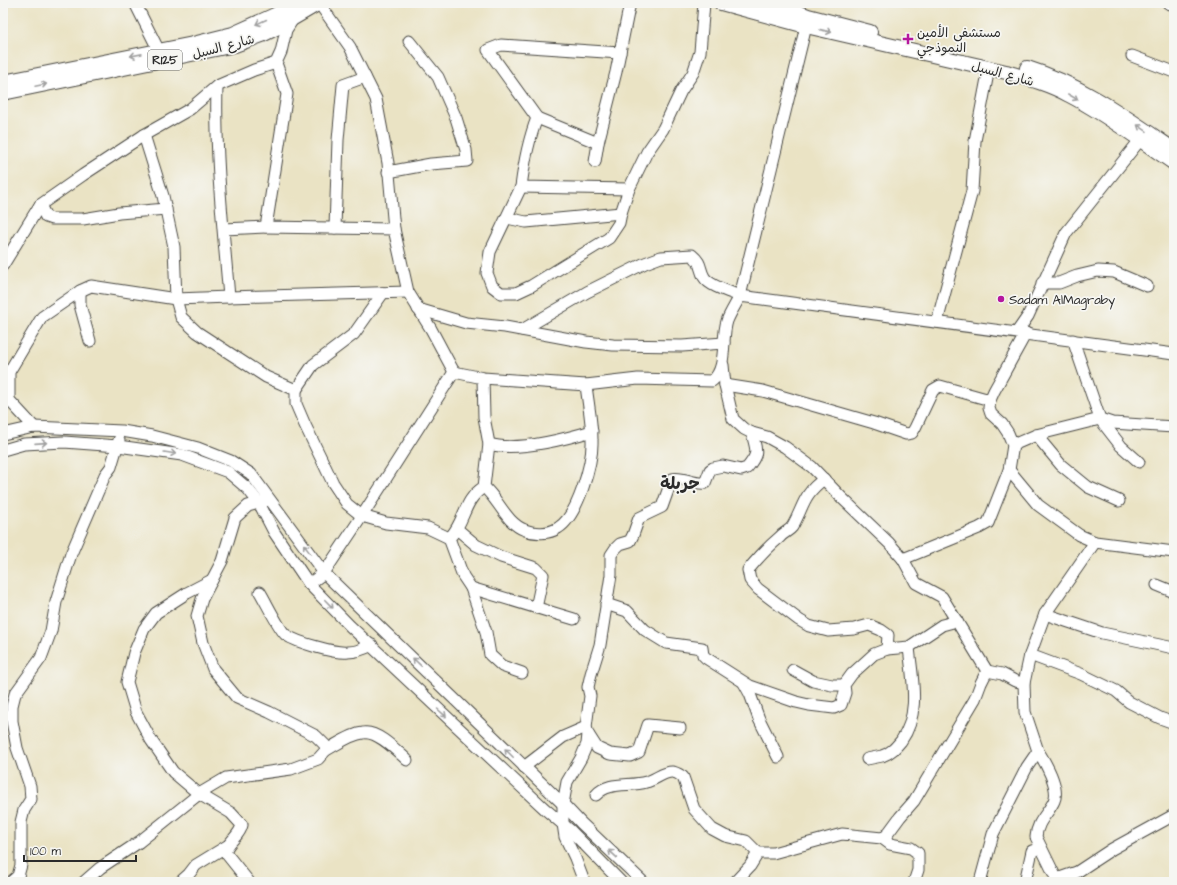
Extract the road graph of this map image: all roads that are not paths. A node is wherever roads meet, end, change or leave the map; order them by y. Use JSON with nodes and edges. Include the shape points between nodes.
{"nodes":[{"id":1,"x":135,"y":3,"type":"edge"},
{"id":2,"x":319,"y":3,"type":"edge"},
{"id":3,"x":630,"y":3,"type":"edge"},
{"id":4,"x":704,"y":3,"type":"edge"},
{"id":5,"x":721,"y":3,"type":"edge"},
{"id":6,"x":1168,"y":3,"type":"edge"},
{"id":7,"x":1174,"y":5,"type":"edge"},
{"id":8,"x":779,"y":8,"type":"edge"},
{"id":9,"x":296,"y":9,"type":"edge"},
{"id":10,"x":807,"y":21,"type":"junction"},
{"id":11,"x":409,"y":41,"type":"dead end"},
{"id":12,"x":159,"y":51,"type":"junction"},
{"id":13,"x":620,"y":53,"type":"junction"},
{"id":14,"x":1132,"y":56,"type":"dead end"},
{"id":15,"x":276,"y":63,"type":"junction"},
{"id":16,"x":989,"y":68,"type":"junction"},
{"id":17,"x":1174,"y":72,"type":"edge"},
{"id":18,"x":365,"y":77,"type":"junction"},
{"id":19,"x":3,"y":82,"type":"edge"},
{"id":20,"x":217,"y":86,"type":"junction"},
{"id":21,"x":3,"y":93,"type":"edge"},
{"id":22,"x":537,"y":118,"type":"junction"},
{"id":23,"x":144,"y":135,"type":"junction"},
{"id":24,"x":1140,"y":140,"type":"junction"},
{"id":25,"x":598,"y":143,"type":"junction"},
{"id":26,"x":1174,"y":150,"type":"edge"},
{"id":27,"x":595,"y":162,"type":"dead end"},
{"id":28,"x":1174,"y":163,"type":"edge"},
{"id":29,"x":388,"y":172,"type":"junction"},
{"id":30,"x":521,"y":187,"type":"junction"},
{"id":31,"x":629,"y":189,"type":"junction"},
{"id":32,"x":40,"y":205,"type":"junction"},
{"id":33,"x":166,"y":209,"type":"junction"},
{"id":34,"x":621,"y":213,"type":"junction"},
{"id":35,"x":507,"y":218,"type":"junction"},
{"id":36,"x":224,"y":228,"type":"junction"},
{"id":37,"x":266,"y":228,"type":"junction"},
{"id":38,"x":335,"y":228,"type":"junction"},
{"id":39,"x":394,"y":229,"type":"junction"},
{"id":40,"x":3,"y":265,"type":"edge"},
{"id":41,"x":1042,"y":283,"type":"junction"},
{"id":42,"x":1147,"y":286,"type":"dead end"},
{"id":43,"x":80,"y":291,"type":"junction"},
{"id":44,"x":408,"y":292,"type":"junction"},
{"id":45,"x":384,"y":293,"type":"junction"},
{"id":46,"x":229,"y":296,"type":"junction"},
{"id":47,"x":740,"y":296,"type":"junction"},
{"id":48,"x":176,"y":299,"type":"junction"},
{"id":49,"x":418,"y":309,"type":"junction"},
{"id":50,"x":937,"y":322,"type":"junction"},
{"id":51,"x":522,"y":330,"type":"junction"},
{"id":52,"x":1022,"y":333,"type":"junction"},
{"id":53,"x":90,"y":340,"type":"dead end"},
{"id":54,"x":1073,"y":340,"type":"junction"},
{"id":55,"x":724,"y":343,"type":"junction"},
{"id":56,"x":1174,"y":354,"type":"edge"},
{"id":57,"x":722,"y":360,"type":"junction"},
{"id":58,"x":454,"y":372,"type":"junction"},
{"id":59,"x":483,"y":378,"type":"junction"},
{"id":60,"x":586,"y":385,"type":"junction"},
{"id":61,"x":725,"y":385,"type":"junction"},
{"id":62,"x":296,"y":390,"type":"junction"},
{"id":63,"x":990,"y":400,"type":"junction"},
{"id":64,"x":1100,"y":419,"type":"junction"},
{"id":65,"x":34,"y":427,"type":"junction"},
{"id":66,"x":1173,"y":428,"type":"edge"},
{"id":67,"x":122,"y":431,"type":"junction"},
{"id":68,"x":592,"y":432,"type":"junction"},
{"id":69,"x":752,"y":433,"type":"junction"},
{"id":70,"x":3,"y":434,"type":"edge"},
{"id":71,"x":1036,"y":436,"type":"junction"},
{"id":72,"x":489,"y":444,"type":"junction"},
{"id":73,"x":1013,"y":445,"type":"junction"},
{"id":74,"x":118,"y":446,"type":"junction"},
{"id":75,"x":3,"y":450,"type":"edge"},
{"id":76,"x":1139,"y":462,"type":"dead end"},
{"id":77,"x":1009,"y":470,"type":"junction"},
{"id":78,"x":824,"y":479,"type":"junction"},
{"id":79,"x":484,"y":487,"type":"junction"},
{"id":80,"x":271,"y":499,"type":"junction"},
{"id":81,"x":1119,"y":501,"type":"dead end"},
{"id":82,"x":259,"y":503,"type":"junction"},
{"id":83,"x":362,"y":516,"type":"junction"},
{"id":84,"x":457,"y":529,"type":"junction"},
{"id":85,"x":449,"y":538,"type":"junction"},
{"id":86,"x":1095,"y":542,"type":"junction"},
{"id":87,"x":1174,"y":552,"type":"edge"},
{"id":88,"x":903,"y":559,"type":"junction"},
{"id":89,"x":324,"y":573,"type":"junction"},
{"id":90,"x":212,"y":580,"type":"junction"},
{"id":91,"x":309,"y":584,"type":"junction"},
{"id":92,"x":1157,"y":585,"type":"dead end"},
{"id":93,"x":471,"y":588,"type":"junction"},
{"id":94,"x":260,"y":592,"type":"dead end"},
{"id":95,"x":1174,"y":592,"type":"edge"},
{"id":96,"x":606,"y":604,"type":"junction"},
{"id":97,"x":536,"y":608,"type":"junction"},
{"id":98,"x":1045,"y":614,"type":"junction"},
{"id":99,"x":574,"y":619,"type":"dead end"},
{"id":100,"x":957,"y":621,"type":"junction"},
{"id":101,"x":372,"y":645,"type":"junction"},
{"id":102,"x":909,"y":648,"type":"junction"},
{"id":103,"x":1174,"y":648,"type":"edge"},
{"id":104,"x":887,"y":649,"type":"junction"},
{"id":105,"x":1030,"y":656,"type":"junction"},
{"id":106,"x":793,"y":670,"type":"dead end"},
{"id":107,"x":987,"y":671,"type":"junction"},
{"id":108,"x":522,"y":673,"type":"dead end"},
{"id":109,"x":744,"y":683,"type":"junction"},
{"id":110,"x":1024,"y":683,"type":"junction"},
{"id":111,"x":844,"y":685,"type":"junction"},
{"id":112,"x":1174,"y":723,"type":"edge"},
{"id":113,"x":680,"y":728,"type":"dead end"},
{"id":114,"x":587,"y":731,"type":"junction"},
{"id":115,"x":326,"y":750,"type":"junction"},
{"id":116,"x":1038,"y":751,"type":"junction"},
{"id":117,"x":778,"y":757,"type":"dead end"},
{"id":118,"x":867,"y":759,"type":"dead end"},
{"id":119,"x":407,"y":760,"type":"dead end"},
{"id":120,"x":524,"y":767,"type":"junction"},
{"id":121,"x":199,"y":794,"type":"junction"},
{"id":122,"x":596,"y":795,"type":"dead end"},
{"id":123,"x":563,"y":804,"type":"junction"},
{"id":124,"x":1174,"y":815,"type":"edge"},
{"id":125,"x":563,"y":824,"type":"junction"},
{"id":126,"x":882,"y":838,"type":"junction"},
{"id":127,"x":227,"y":846,"type":"junction"},
{"id":128,"x":1041,"y":848,"type":"junction"},
{"id":129,"x":758,"y":853,"type":"junction"},
{"id":130,"x":1058,"y":880,"type":"edge"},
{"id":131,"x":11,"y":882,"type":"edge"},
{"id":132,"x":84,"y":882,"type":"edge"},
{"id":133,"x":180,"y":882,"type":"edge"},
{"id":134,"x":249,"y":882,"type":"edge"},
{"id":135,"x":582,"y":882,"type":"edge"},
{"id":136,"x":621,"y":882,"type":"edge"},
{"id":137,"x":643,"y":882,"type":"edge"},
{"id":138,"x":737,"y":882,"type":"edge"},
{"id":139,"x":914,"y":882,"type":"edge"},
{"id":140,"x":980,"y":882,"type":"edge"},
{"id":141,"x":1025,"y":882,"type":"edge"}],
"edges":[{"from":1,"to":12,"type":"street"},
{"from":2,"to":9,"type":"main road","name":"شارع السبل","number":"R125"},
{"from":2,"to":18,"type":"street","via":[[350,47]]},
{"from":3,"to":13,"type":"street"},
{"from":4,"to":31,"type":"street","via":[[700,52],[693,73],[681,91],[663,129],[647,152]]},
{"from":5,"to":8,"type":"main road","name":"شارع السبل"},
{"from":6,"to":7,"type":"street"},
{"from":8,"to":10,"type":"main road","name":"شارع السبل"},
{"from":9,"to":12,"type":"main road","name":"شارع السبل","number":"R125","one_way":true,"via":[[274,15],[232,34]]},
{"from":9,"to":15,"type":"street","via":[[286,30]]},
{"from":21,"to":9,"type":"main road","name":"شارع السبل","number":"R125","one_way":true,"via":[[235,45],[278,27]]},
{"from":10,"to":16,"type":"main road","name":"شارع السبل","one_way":true},
{"from":26,"to":10,"type":"main road","name":"شارع السبل","one_way":true,"via":[[1071,84],[1038,71],[1008,62]]},
{"from":10,"to":47,"type":"street"},
{"from":11,"to":29,"type":"street","via":[[438,76],[456,118],[466,150],[466,161]]},
{"from":12,"to":19,"type":"main road","name":"شارع السبل","number":"R125","one_way":true},
{"from":13,"to":22,"type":"street","via":[[501,45],[488,50]]},
{"from":13,"to":25,"type":"street"},
{"from":14,"to":17,"type":"street"},
{"from":15,"to":20,"type":"street"},
{"from":15,"to":37,"type":"street","via":[[287,94]]},
{"from":16,"to":24,"type":"main road","name":"شارع السبل","one_way":true,"via":[[1035,81],[1068,94]]},
{"from":16,"to":50,"type":"street","via":[[975,141],[972,191]]},
{"from":18,"to":29,"type":"street","via":[[376,99]]},
{"from":18,"to":38,"type":"street","via":[[343,85]]},
{"from":20,"to":23,"type":"street","via":[[190,109]]},
{"from":20,"to":36,"type":"street","via":[[216,110]]},
{"from":22,"to":25,"type":"street"},
{"from":22,"to":30,"type":"street","via":[[529,138]]},
{"from":23,"to":32,"type":"street"},
{"from":23,"to":33,"type":"street"},
{"from":24,"to":28,"type":"main road","name":"شارع السبل"},
{"from":24,"to":41,"type":"street","via":[[1066,233]]},
{"from":25,"to":27,"type":"street"},
{"from":29,"to":39,"type":"street"},
{"from":30,"to":31,"type":"street"},
{"from":30,"to":35,"type":"street"},
{"from":31,"to":34,"type":"street"},
{"from":32,"to":33,"type":"street","via":[[46,217],[52,219],[83,219]]},
{"from":32,"to":40,"type":"street"},
{"from":33,"to":48,"type":"street","via":[[174,247]]},
{"from":34,"to":35,"type":"street","via":[[526,222]]},
{"from":34,"to":35,"type":"street","via":[[619,223],[609,238],[516,293],[501,293],[492,286],[487,273],[490,252]]},
{"from":36,"to":37,"type":"street"},
{"from":36,"to":46,"type":"street"},
{"from":37,"to":38,"type":"street"},
{"from":38,"to":39,"type":"street"},
{"from":39,"to":44,"type":"street"},
{"from":41,"to":42,"type":"street","via":[[1059,283],[1098,270],[1114,272]]},
{"from":41,"to":52,"type":"street"},
{"from":43,"to":48,"type":"street","via":[[91,286]]},
{"from":43,"to":53,"type":"street","via":[[80,305]]},
{"from":43,"to":65,"type":"street","via":[[42,317],[9,372],[9,400]]},
{"from":44,"to":45,"type":"street"},
{"from":44,"to":49,"type":"street"},
{"from":45,"to":46,"type":"street"},
{"from":45,"to":62,"type":"street","via":[[354,334],[313,366]]},
{"from":46,"to":48,"type":"street"},
{"from":47,"to":50,"type":"street"},
{"from":47,"to":51,"type":"street","via":[[711,284],[704,277],[702,268],[692,255],[661,257],[588,292]]},
{"from":47,"to":55,"type":"street","via":[[727,322]]},
{"from":48,"to":62,"type":"street","via":[[181,317],[197,332],[266,377]]},
{"from":49,"to":51,"type":"street","via":[[466,322]]},
{"from":49,"to":58,"type":"street"},
{"from":50,"to":52,"type":"street"},
{"from":51,"to":55,"type":"street","via":[[613,345],[682,346]]},
{"from":52,"to":54,"type":"street"},
{"from":52,"to":63,"type":"street"},
{"from":54,"to":56,"type":"street"},
{"from":54,"to":64,"type":"street"},
{"from":55,"to":57,"type":"street"},
{"from":57,"to":60,"type":"street","via":[[717,377],[712,381],[638,379]]},
{"from":57,"to":61,"type":"street"},
{"from":58,"to":59,"type":"street"},
{"from":58,"to":83,"type":"street"},
{"from":59,"to":60,"type":"street"},
{"from":59,"to":72,"type":"street","via":[[484,417]]},
{"from":60,"to":68,"type":"street"},
{"from":61,"to":63,"type":"street","via":[[763,391],[906,434],[912,433],[933,390],[940,386]]},
{"from":61,"to":69,"type":"street","via":[[733,419]]},
{"from":62,"to":83,"type":"street","via":[[296,404],[333,483],[347,504]]},
{"from":63,"to":73,"type":"street","via":[[991,414],[1002,424]]},
{"from":64,"to":66,"type":"street","via":[[1112,423]]},
{"from":64,"to":71,"type":"street"},
{"from":64,"to":76,"type":"street","via":[[1121,446]]},
{"from":65,"to":67,"type":"street"},
{"from":65,"to":70,"type":"street"},
{"from":67,"to":74,"type":"street"},
{"from":67,"to":80,"type":"street","via":[[198,448],[231,461],[251,474]]},
{"from":68,"to":72,"type":"street","via":[[528,445],[499,447]]},
{"from":68,"to":79,"type":"street","via":[[593,440],[583,488],[570,515],[555,530],[538,533],[526,531],[515,525]]},
{"from":69,"to":78,"type":"street","via":[[767,436],[785,447]]},
{"from":69,"to":96,"type":"street","via":[[757,454],[747,468],[713,468],[705,483],[701,484],[672,479],[662,507],[639,518],[630,541],[620,544],[611,555],[611,575]]},
{"from":71,"to":73,"type":"street"},
{"from":71,"to":81,"type":"street","via":[[1061,465],[1088,487]]},
{"from":72,"to":79,"type":"street"},
{"from":73,"to":77,"type":"street"},
{"from":75,"to":74,"type":"street","one_way":true,"via":[[24,444],[64,442]]},
{"from":74,"to":82,"type":"street","one_way":true,"via":[[182,455],[228,472],[248,489]]},
{"from":74,"to":131,"type":"street","via":[[71,554],[56,602],[51,631],[41,658],[15,694],[12,706],[17,748],[30,786],[31,799],[24,810],[21,822],[21,865],[18,876]]},
{"from":77,"to":86,"type":"street","via":[[1038,505],[1079,535]]},
{"from":77,"to":88,"type":"street","via":[[988,523]]},
{"from":78,"to":88,"type":"street"},
{"from":78,"to":104,"type":"street","via":[[814,486],[805,498],[791,528],[748,570],[750,580],[758,589],[809,626],[828,631],[869,626],[888,635]]},
{"from":79,"to":84,"type":"street","via":[[468,502]]},
{"from":80,"to":82,"type":"street"},
{"from":89,"to":80,"type":"street","one_way":true},
{"from":82,"to":90,"type":"street","via":[[248,506],[235,518],[222,561]]},
{"from":82,"to":91,"type":"street","via":[[274,532]]},
{"from":83,"to":85,"type":"street","via":[[386,523],[428,528]]},
{"from":83,"to":89,"type":"street"},
{"from":84,"to":85,"type":"street"},
{"from":84,"to":97,"type":"street","via":[[476,545],[536,568],[543,575]]},
{"from":85,"to":93,"type":"street","via":[[463,576]]},
{"from":86,"to":87,"type":"street"},
{"from":86,"to":98,"type":"street"},
{"from":88,"to":100,"type":"street","via":[[916,583],[942,597]]},
{"from":89,"to":91,"type":"street"},
{"from":120,"to":89,"type":"street","one_way":true},
{"from":90,"to":115,"type":"street","via":[[197,616],[203,643],[213,669],[237,698],[316,736],[325,745]]},
{"from":90,"to":121,"type":"street","via":[[156,613],[144,629],[134,653],[127,682],[136,712],[151,740],[173,772]]},
{"from":91,"to":101,"type":"street","one_way":true},
{"from":92,"to":95,"type":"street"},
{"from":93,"to":97,"type":"street"},
{"from":93,"to":108,"type":"street","via":[[486,632],[490,655],[502,666]]},
{"from":94,"to":101,"type":"street","via":[[285,634],[300,642],[346,653]]},
{"from":96,"to":109,"type":"street","via":[[627,611],[645,630],[666,643],[702,648],[706,658]]},
{"from":96,"to":114,"type":"street","via":[[600,645],[588,687]]},
{"from":97,"to":99,"type":"street"},
{"from":98,"to":103,"type":"street","via":[[1102,633]]},
{"from":98,"to":105,"type":"street"},
{"from":100,"to":102,"type":"street","via":[[942,625]]},
{"from":100,"to":107,"type":"street"},
{"from":101,"to":125,"type":"street","one_way":true},
{"from":102,"to":104,"type":"street"},
{"from":102,"to":118,"type":"street","via":[[914,699],[906,734],[894,749],[882,756]]},
{"from":104,"to":111,"type":"street","via":[[874,654]]},
{"from":105,"to":110,"type":"street"},
{"from":105,"to":112,"type":"street","via":[[1081,674],[1116,691],[1129,702]]},
{"from":106,"to":111,"type":"street","via":[[813,681]]},
{"from":107,"to":110,"type":"street"},
{"from":107,"to":126,"type":"street","via":[[975,699],[914,801]]},
{"from":109,"to":111,"type":"street","via":[[796,702],[834,708],[841,705],[845,693]]},
{"from":109,"to":117,"type":"street"},
{"from":110,"to":116,"type":"street","via":[[1025,712]]},
{"from":113,"to":114,"type":"street","via":[[648,725],[639,752],[630,756],[610,754],[597,748]]},
{"from":114,"to":120,"type":"street","via":[[563,737]]},
{"from":114,"to":123,"type":"street","via":[[587,744],[568,782]]},
{"from":115,"to":119,"type":"street","via":[[362,732],[370,733],[387,743]]},
{"from":115,"to":121,"type":"street","via":[[318,759],[291,769],[226,778]]},
{"from":116,"to":128,"type":"street","via":[[1055,789],[1054,800],[1036,830]]},
{"from":116,"to":140,"type":"street","via":[[1027,767],[993,834]]},
{"from":120,"to":123,"type":"street"},
{"from":121,"to":127,"type":"street","via":[[231,813],[242,825],[241,831]]},
{"from":121,"to":132,"type":"street"},
{"from":122,"to":129,"type":"street","via":[[600,790],[645,782],[674,772],[684,777],[694,809],[712,829],[725,836],[746,841]]},
{"from":123,"to":125,"type":"street"},
{"from":137,"to":123,"type":"street","one_way":true},
{"from":124,"to":130,"type":"street","via":[[1077,872]]},
{"from":125,"to":135,"type":"street","via":[[565,837]]},
{"from":125,"to":136,"type":"street"},
{"from":126,"to":129,"type":"street","via":[[842,834],[772,853]]},
{"from":126,"to":139,"type":"street","via":[[890,844],[911,848],[918,853],[918,870]]},
{"from":127,"to":133,"type":"street","via":[[196,864]]},
{"from":127,"to":134,"type":"street","via":[[225,852]]},
{"from":128,"to":130,"type":"street"},
{"from":128,"to":141,"type":"street","via":[[1032,851]]},
{"from":129,"to":138,"type":"street"}]}
